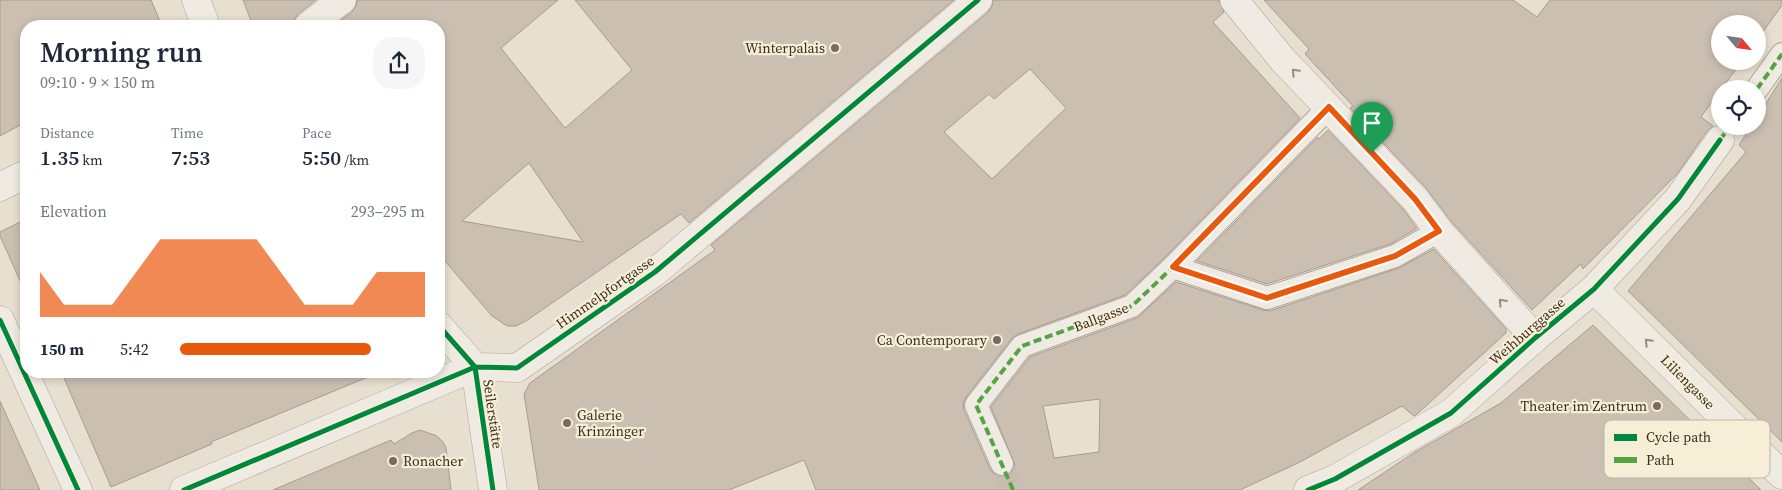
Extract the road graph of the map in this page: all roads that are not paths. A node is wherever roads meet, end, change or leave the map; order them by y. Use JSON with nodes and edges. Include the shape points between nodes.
{"nodes":[{"id":1,"x":196,"y":0,"type":"edge"},
{"id":2,"x":342,"y":0,"type":"edge"},
{"id":3,"x":978,"y":0,"type":"edge"},
{"id":4,"x":1234,"y":0,"type":"edge"},
{"id":5,"x":204,"y":20,"type":"edge"},
{"id":6,"x":316,"y":20,"type":"edge"},
{"id":7,"x":1782,"y":54,"type":"edge"},
{"id":8,"x":1763,"y":80,"type":"edge"},
{"id":9,"x":1329,"y":107,"type":"junction"},
{"id":10,"x":1724,"y":135,"type":"edge"},
{"id":11,"x":20,"y":177,"type":"edge"},
{"id":12,"x":0,"y":187,"type":"edge"},
{"id":13,"x":1439,"y":231,"type":"junction"},
{"id":14,"x":1173,"y":267,"type":"junction"},
{"id":15,"x":1594,"y":288,"type":"junction"},
{"id":16,"x":0,"y":320,"type":"edge"},
{"id":17,"x":445,"y":333,"type":"edge"},
{"id":18,"x":1535,"y":338,"type":"junction"},
{"id":19,"x":20,"y":364,"type":"edge"},
{"id":20,"x":475,"y":367,"type":"junction"},
{"id":21,"x":27,"y":378,"type":"edge"},
{"id":22,"x":1727,"y":420,"type":"edge"},
{"id":23,"x":1770,"y":463,"type":"edge"},
{"id":24,"x":1002,"y":464,"type":"tunnel mouth"},
{"id":25,"x":1782,"y":475,"type":"edge"},
{"id":26,"x":78,"y":490,"type":"edge"},
{"id":27,"x":184,"y":490,"type":"edge"},
{"id":28,"x":493,"y":490,"type":"edge"},
{"id":29,"x":1308,"y":490,"type":"edge"}],
"edges":[{"from":1,"to":5,"type":"street"},
{"from":2,"to":6,"type":"street"},
{"from":3,"to":20,"type":"street","name":"Himmelpfortgasse","via":[[655,272],[517,368]]},
{"from":9,"to":4,"type":"street","one_way":true,"via":[[1283,60]]},
{"from":7,"to":8,"type":"street"},
{"from":9,"to":13,"type":"street","via":[[1415,199]]},
{"from":9,"to":14,"type":"street","name":"Ballgasse"},
{"from":10,"to":15,"type":"street","name":"Weihburggasse","via":[[1678,199]]},
{"from":11,"to":12,"type":"street"},
{"from":13,"to":14,"type":"street","via":[[1395,256],[1267,298]]},
{"from":18,"to":13,"type":"street","one_way":true},
{"from":14,"to":24,"type":"street","name":"Ballgasse","via":[[1132,306],[1022,346],[976,405]]},
{"from":15,"to":18,"type":"street","name":"Weihburggasse"},
{"from":22,"to":15,"type":"street","name":"Liliengasse","one_way":true},
{"from":16,"to":19,"type":"street"},
{"from":17,"to":20,"type":"street","name":"Seilerstätte"},
{"from":18,"to":29,"type":"street","name":"Weihburggasse","via":[[1451,413],[1335,479]]},
{"from":20,"to":27,"type":"street","name":"Himmelpfortgasse"},
{"from":20,"to":28,"type":"street","name":"Seilerstätte"},
{"from":21,"to":26,"type":"street"},
{"from":25,"to":23,"type":"street","name":"Liliengasse","one_way":true}]}
